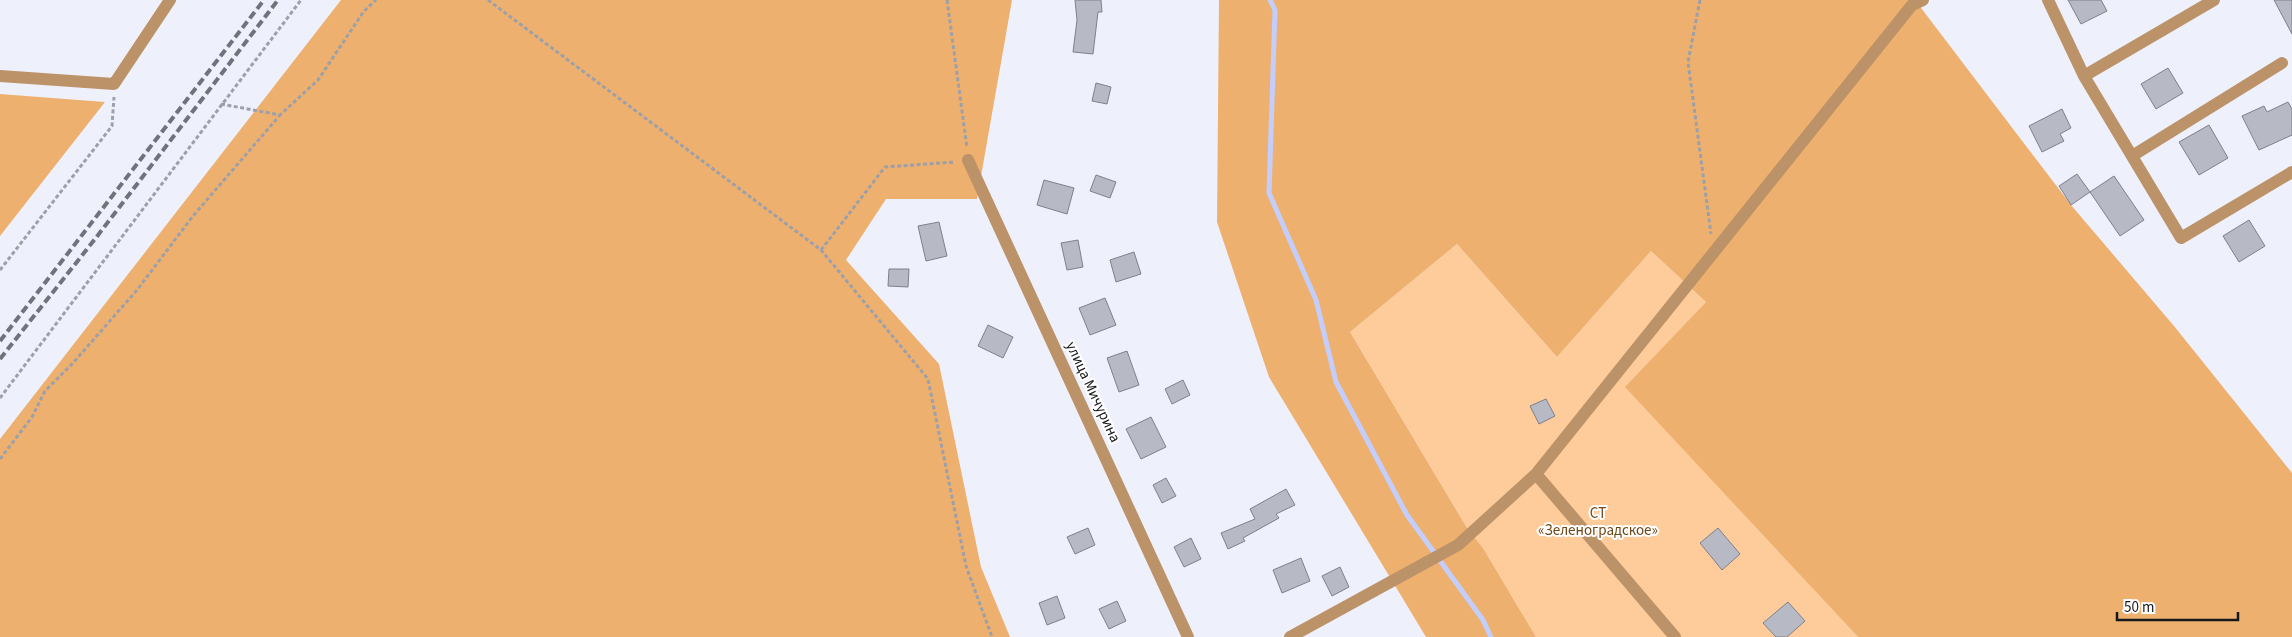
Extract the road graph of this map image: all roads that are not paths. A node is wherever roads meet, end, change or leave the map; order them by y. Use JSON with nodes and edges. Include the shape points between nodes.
{"nodes":[{"id":1,"x":170,"y":0,"type":"edge"},
{"id":2,"x":2048,"y":0,"type":"edge"},
{"id":3,"x":2214,"y":0,"type":"edge"},
{"id":4,"x":1918,"y":2,"type":"edge"},
{"id":5,"x":2282,"y":63,"type":"dead end"},
{"id":6,"x":0,"y":76,"type":"edge"},
{"id":7,"x":2084,"y":76,"type":"junction"},
{"id":8,"x":2132,"y":156,"type":"junction"},
{"id":9,"x":968,"y":160,"type":"road end"},
{"id":10,"x":2292,"y":172,"type":"edge"},
{"id":11,"x":1536,"y":474,"type":"junction"},
{"id":12,"x":1188,"y":637,"type":"edge"},
{"id":13,"x":1290,"y":637,"type":"edge"},
{"id":14,"x":1675,"y":637,"type":"edge"}],
"edges":[{"from":1,"to":6,"type":"street","via":[[114,84]]},
{"from":2,"to":7,"type":"street"},
{"from":3,"to":7,"type":"street"},
{"from":4,"to":11,"type":"street"},
{"from":5,"to":8,"type":"street"},
{"from":7,"to":8,"type":"street"},
{"from":8,"to":10,"type":"street","via":[[2182,238]]},
{"from":9,"to":12,"type":"street","name":"улица Мичурина"},
{"from":11,"to":13,"type":"street","via":[[1458,545]]},
{"from":11,"to":14,"type":"street"}]}
